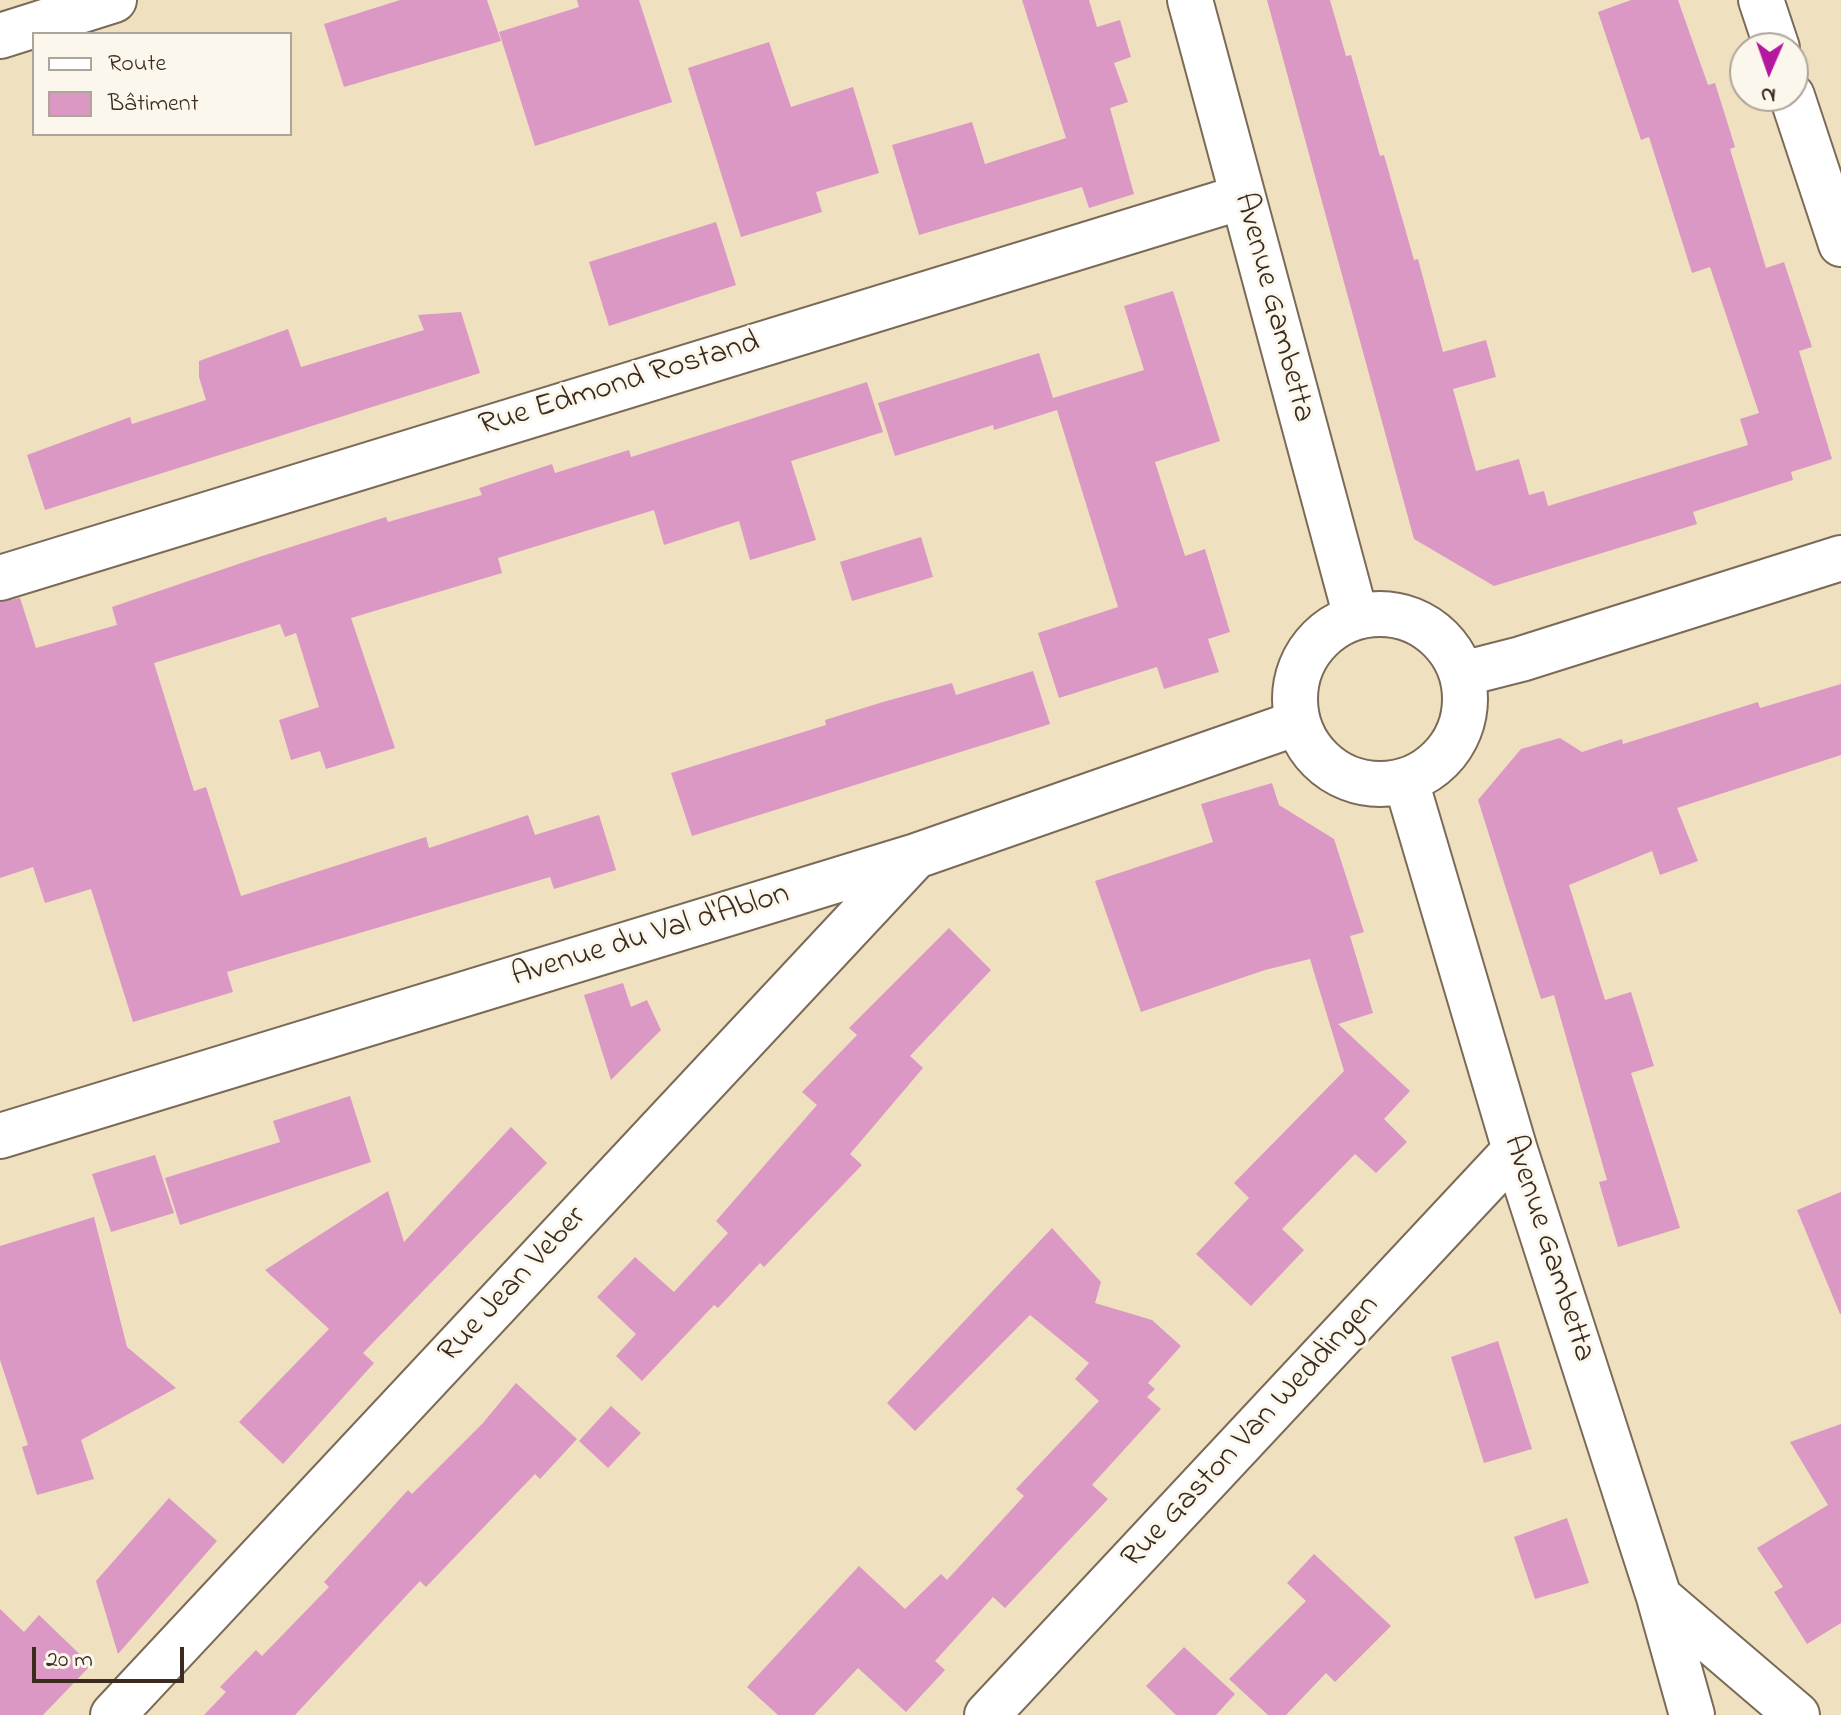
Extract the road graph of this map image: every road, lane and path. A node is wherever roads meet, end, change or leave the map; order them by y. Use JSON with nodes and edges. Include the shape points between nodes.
{"nodes":[{"id":1,"x":114,"y":0,"type":"edge"},
{"id":2,"x":1190,"y":0,"type":"edge"},
{"id":3,"x":1761,"y":0,"type":"edge"},
{"id":4,"x":1772,"y":32,"type":"edge"},
{"id":5,"x":0,"y":36,"type":"edge"},
{"id":6,"x":1797,"y":112,"type":"edge"},
{"id":7,"x":1242,"y":197,"type":"junction"},
{"id":8,"x":1841,"y":244,"type":"edge"},
{"id":9,"x":1841,"y":558,"type":"edge"},
{"id":10,"x":0,"y":578,"type":"edge"},
{"id":11,"x":1356,"y":617,"type":"junction"},
{"id":12,"x":1462,"y":674,"type":"junction"},
{"id":13,"x":1297,"y":723,"type":"junction"},
{"id":14,"x":1406,"y":781,"type":"junction"},
{"id":15,"x":916,"y":856,"type":"junction"},
{"id":16,"x":0,"y":1136,"type":"edge"},
{"id":17,"x":1515,"y":1150,"type":"junction"},
{"id":18,"x":1659,"y":1597,"type":"junction"},
{"id":19,"x":113,"y":1715,"type":"edge"},
{"id":20,"x":987,"y":1715,"type":"edge"},
{"id":21,"x":1692,"y":1715,"type":"edge"},
{"id":22,"x":1797,"y":1715,"type":"edge"}],
"edges":[{"from":1,"to":5,"type":"street"},
{"from":2,"to":7,"type":"street","name":"Avenue Gambetta"},
{"from":3,"to":4,"type":"street"},
{"from":6,"to":8,"type":"street"},
{"from":7,"to":10,"type":"street","name":"Rue Edmond Rostand"},
{"from":7,"to":11,"type":"street","name":"Avenue Gambetta"},
{"from":9,"to":12,"type":"street"},
{"from":11,"to":12,"type":"street","via":[[1382,613],[1409,618],[1450,650]]},
{"from":11,"to":13,"type":"street","via":[[1332,628],[1312,646],[1299,669],[1293,696]]},
{"from":12,"to":14,"type":"street","via":[[1462,727],[1430,769]]},
{"from":13,"to":14,"type":"street","via":[[1308,748],[1352,781]]},
{"from":13,"to":15,"type":"street","name":"Avenue du Val d'Ablon"},
{"from":14,"to":17,"type":"street","name":"Avenue Gambetta"},
{"from":15,"to":16,"type":"street","name":"Avenue du Val d'Ablon"},
{"from":15,"to":19,"type":"street","name":"Rue Jean Veber"},
{"from":17,"to":18,"type":"street","name":"Avenue Gambetta"},
{"from":17,"to":20,"type":"street","name":"Rue Gaston Van Weddingen"},
{"from":18,"to":21,"type":"street","name":"Avenue Gambetta"},
{"from":18,"to":22,"type":"street"}]}
